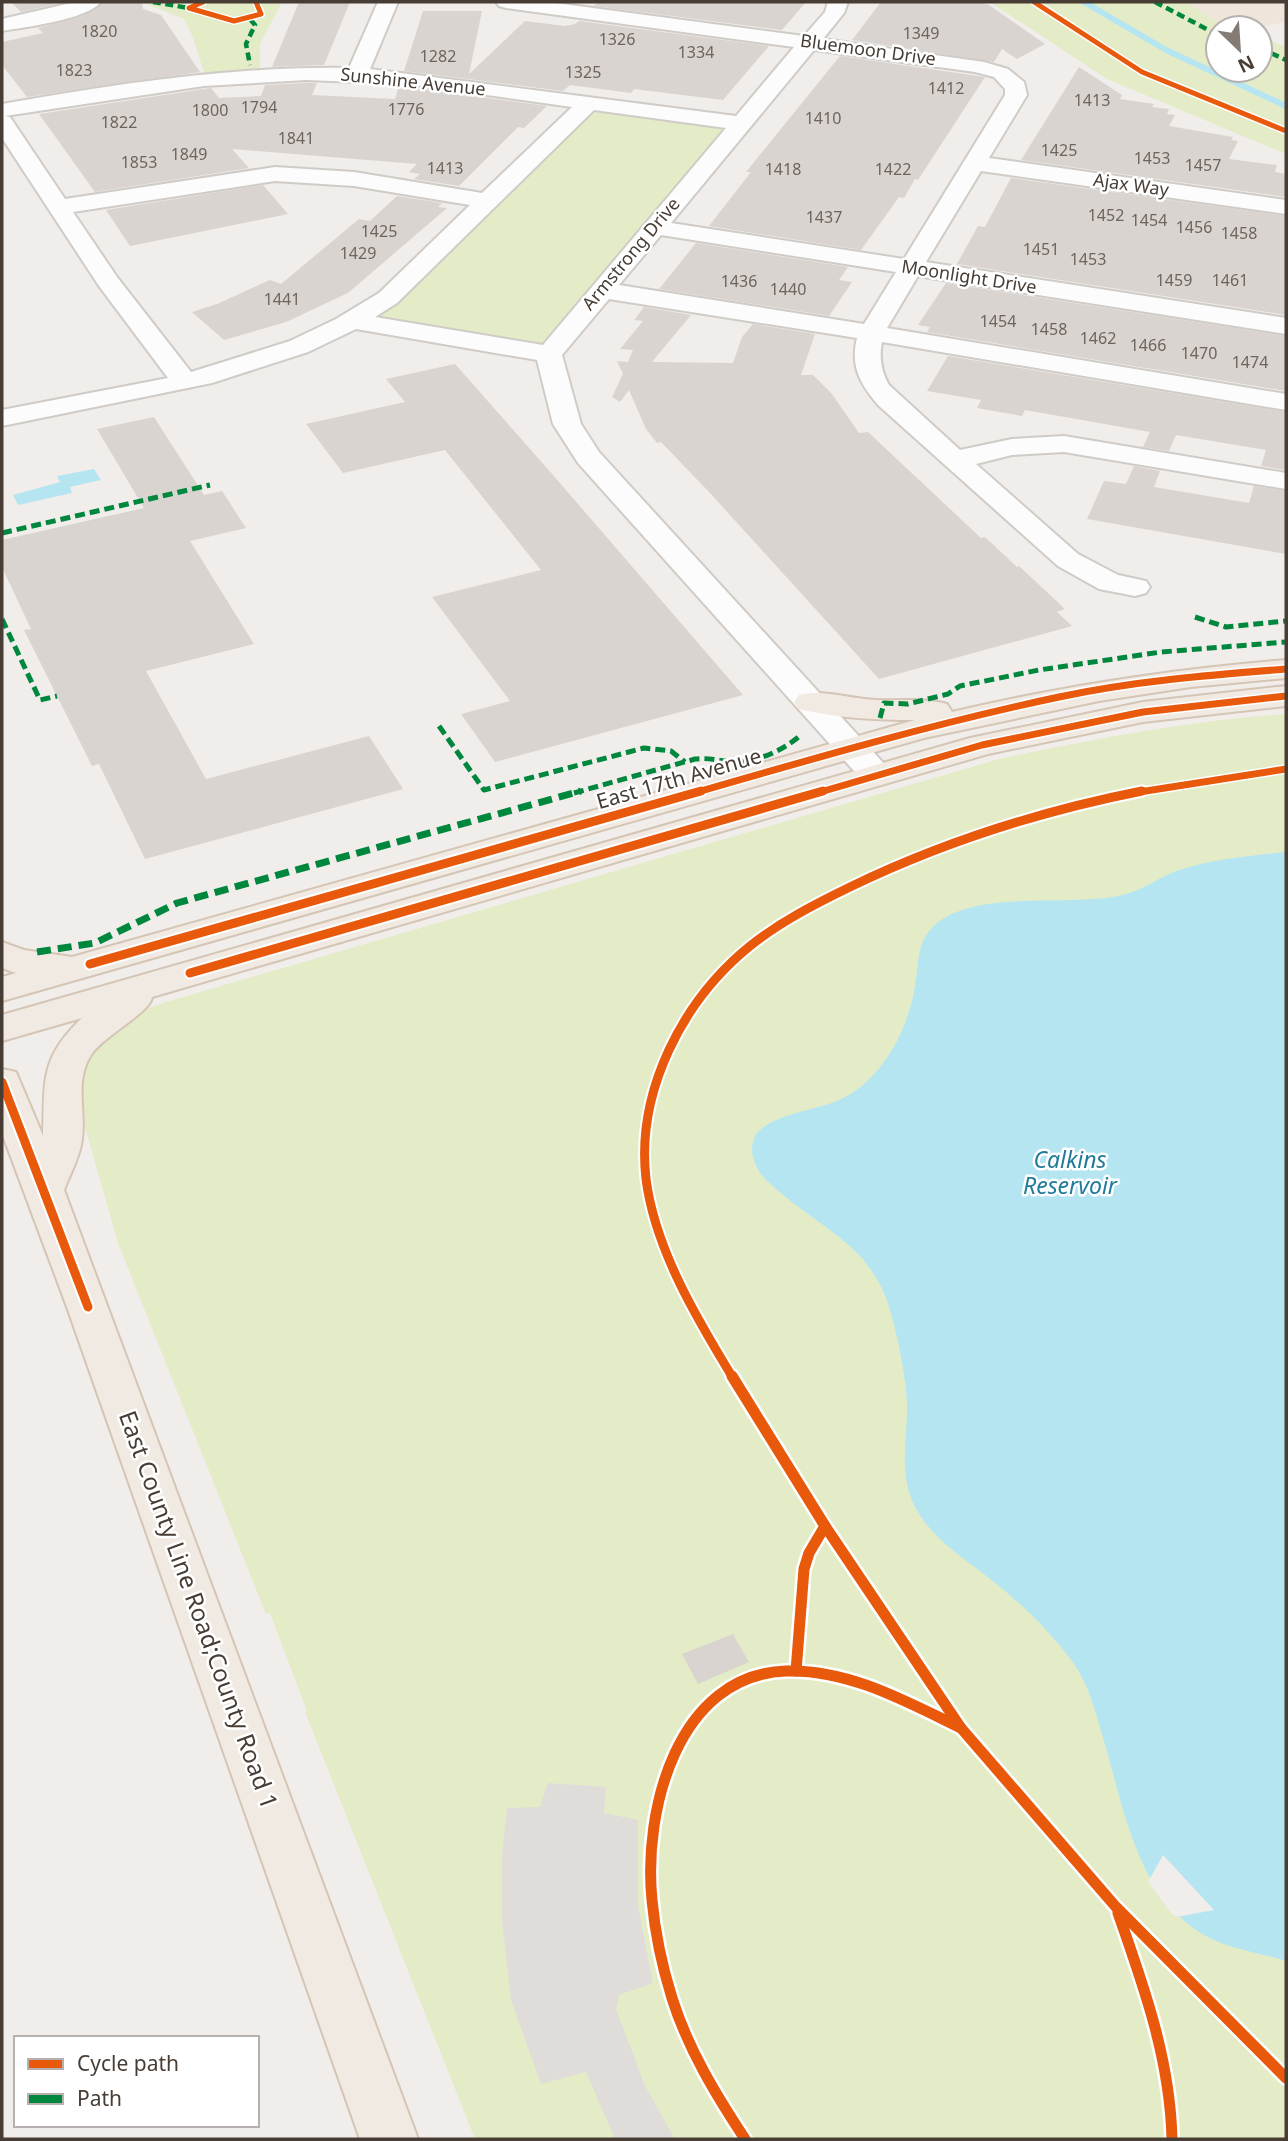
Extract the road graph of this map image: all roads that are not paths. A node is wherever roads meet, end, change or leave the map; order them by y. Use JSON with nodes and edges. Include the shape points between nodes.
{"nodes":[{"id":1,"x":91,"y":2,"type":"edge"},
{"id":2,"x":388,"y":2,"type":"edge"},
{"id":3,"x":506,"y":2,"type":"edge"},
{"id":4,"x":838,"y":2,"type":"edge"},
{"id":5,"x":2,"y":25,"type":"edge"},
{"id":6,"x":810,"y":42,"type":"junction"},
{"id":7,"x":357,"y":74,"type":"junction"},
{"id":8,"x":588,"y":103,"type":"junction"},
{"id":9,"x":2,"y":110,"type":"edge"},
{"id":10,"x":2,"y":122,"type":"edge"},
{"id":11,"x":740,"y":123,"type":"junction"},
{"id":12,"x":975,"y":163,"type":"junction"},
{"id":13,"x":488,"y":201,"type":"junction"},
{"id":14,"x":57,"y":207,"type":"junction"},
{"id":15,"x":1286,"y":207,"type":"edge"},
{"id":16,"x":653,"y":227,"type":"junction"},
{"id":17,"x":910,"y":268,"type":"junction"},
{"id":18,"x":602,"y":290,"type":"junction"},
{"id":19,"x":355,"y":321,"type":"junction"},
{"id":20,"x":1286,"y":327,"type":"edge"},
{"id":21,"x":871,"y":333,"type":"junction"},
{"id":22,"x":549,"y":354,"type":"junction"},
{"id":23,"x":184,"y":381,"type":"junction"},
{"id":24,"x":1286,"y":402,"type":"edge"},
{"id":25,"x":2,"y":418,"type":"edge"},
{"id":26,"x":955,"y":460,"type":"junction"},
{"id":27,"x":1286,"y":481,"type":"edge"},
{"id":28,"x":1135,"y":587,"type":"dead end"},
{"id":29,"x":1286,"y":669,"type":"edge"},
{"id":30,"x":1286,"y":696,"type":"edge"},
{"id":31,"x":810,"y":702,"type":"junction"},
{"id":32,"x":1015,"y":705,"type":"junction"},
{"id":33,"x":850,"y":747,"type":"junction"},
{"id":34,"x":875,"y":775,"type":"junction"},
{"id":35,"x":2,"y":954,"type":"edge"},
{"id":36,"x":90,"y":964,"type":"junction"},
{"id":37,"x":190,"y":973,"type":"junction"},
{"id":38,"x":2,"y":989,"type":"edge"},
{"id":39,"x":2,"y":1028,"type":"edge"},
{"id":40,"x":2,"y":1082,"type":"edge"},
{"id":41,"x":43,"y":1191,"type":"junction"},
{"id":42,"x":389,"y":2139,"type":"edge"}],
"edges":[{"from":1,"to":5,"type":"street","via":[[75,10]]},
{"from":2,"to":7,"type":"street"},
{"from":3,"to":6,"type":"street","name":"Bluemoon Drive"},
{"from":4,"to":6,"type":"street","name":"Armstrong Drive"},
{"from":6,"to":11,"type":"street","name":"Armstrong Drive"},
{"from":6,"to":12,"type":"street","name":"Bluemoon Drive","via":[[977,66],[1011,80],[1016,95]]},
{"from":7,"to":8,"type":"street","name":"Sunshine Avenue"},
{"from":7,"to":9,"type":"street","name":"Sunshine Avenue","via":[[206,78]]},
{"from":8,"to":11,"type":"street","name":"Sunshine Avenue"},
{"from":8,"to":13,"type":"street"},
{"from":10,"to":14,"type":"street"},
{"from":11,"to":16,"type":"street","name":"Armstrong Drive"},
{"from":12,"to":15,"type":"street","name":"Ajax Way"},
{"from":12,"to":17,"type":"street","name":"Bluemoon Drive"},
{"from":13,"to":14,"type":"street","via":[[341,177],[275,174]]},
{"from":13,"to":19,"type":"street","via":[[388,298]]},
{"from":14,"to":23,"type":"street"},
{"from":16,"to":17,"type":"street","name":"Moonlight Drive"},
{"from":16,"to":18,"type":"street","name":"Armstrong Drive"},
{"from":17,"to":20,"type":"street","name":"Moonlight Drive"},
{"from":17,"to":21,"type":"street","name":"Bluemoon Drive"},
{"from":18,"to":21,"type":"street"},
{"from":18,"to":22,"type":"street","name":"Armstrong Drive"},
{"from":19,"to":22,"type":"street"},
{"from":19,"to":23,"type":"street","via":[[277,356]]},
{"from":21,"to":24,"type":"street"},
{"from":21,"to":26,"type":"street","via":[[865,362],[875,385]]},
{"from":22,"to":31,"type":"street","via":[[567,424],[588,457]]},
{"from":23,"to":25,"type":"street"},
{"from":26,"to":27,"type":"street","via":[[1012,447],[1064,444]]},
{"from":26,"to":28,"type":"street","via":[[1068,560],[1110,583]]},
{"from":29,"to":32,"type":"main road","name":"East 17th Avenue","via":[[1161,680]]},
{"from":30,"to":34,"type":"main road","via":[[1076,724],[982,744]]},
{"from":31,"to":32,"type":"main road","via":[[919,712]]},
{"from":31,"to":33,"type":"street"},
{"from":32,"to":33,"type":"main road","name":"East 17th Avenue"},
{"from":33,"to":34,"type":"street"},
{"from":33,"to":36,"type":"main road","name":"East 17th Avenue"},
{"from":34,"to":37,"type":"main road"},
{"from":35,"to":36,"type":"main road","via":[[41,965]]},
{"from":36,"to":38,"type":"main road","name":"East 17th Avenue"},
{"from":37,"to":39,"type":"main road"},
{"from":37,"to":41,"type":"main road","via":[[100,1021],[76,1046],[64,1071],[62,1143]]},
{"from":40,"to":41,"type":"main road","name":"East County Line Road;County Road 1"},
{"from":41,"to":42,"type":"main road","name":"East County Line Road;County Road 1"}]}
